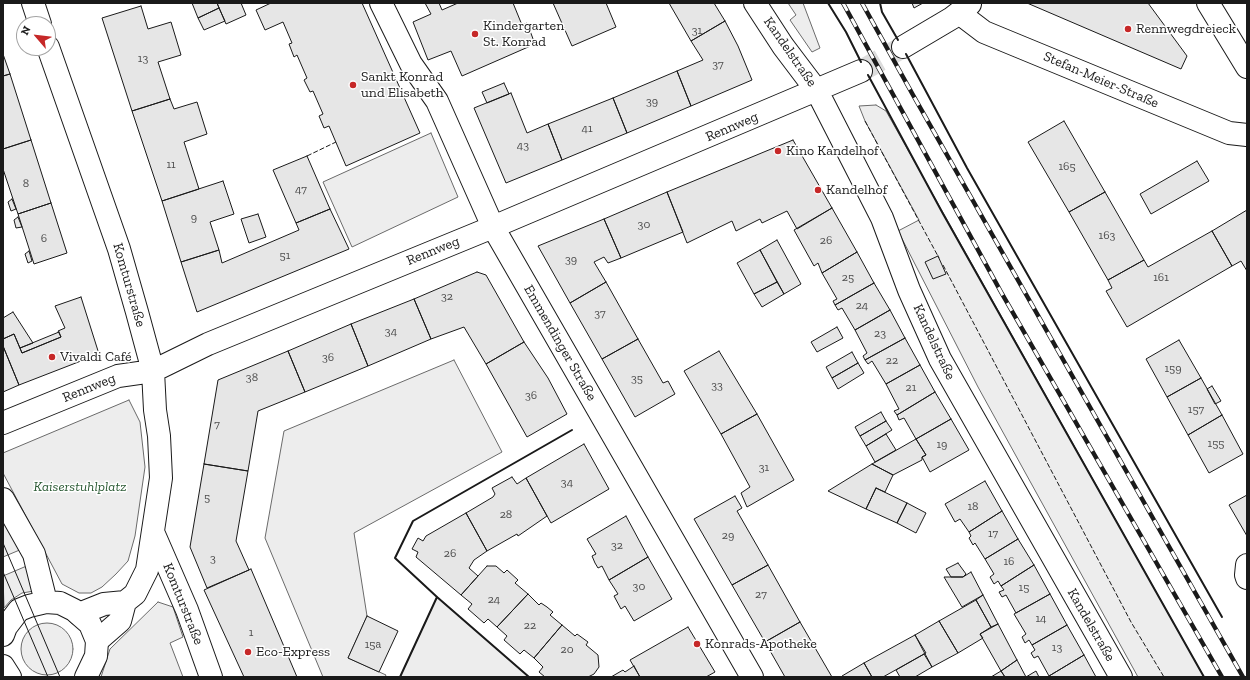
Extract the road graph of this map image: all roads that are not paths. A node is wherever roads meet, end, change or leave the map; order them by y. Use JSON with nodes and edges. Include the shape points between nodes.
{"nodes":[{"id":1,"x":33,"y":3,"type":"edge"},
{"id":2,"x":381,"y":3,"type":"edge"},
{"id":3,"x":755,"y":3,"type":"edge"},
{"id":4,"x":1208,"y":3,"type":"edge"},
{"id":5,"x":965,"y":8,"type":"edge"},
{"id":6,"x":37,"y":16,"type":"edge"},
{"id":7,"x":903,"y":47,"type":"tunnel mouth"},
{"id":8,"x":51,"y":56,"type":"edge"},
{"id":9,"x":1247,"y":67,"type":"edge"},
{"id":10,"x":861,"y":71,"type":"tunnel mouth"},
{"id":11,"x":817,"y":91,"type":"junction"},
{"id":12,"x":1247,"y":135,"type":"edge"},
{"id":13,"x":493,"y":227,"type":"junction"},
{"id":14,"x":153,"y":372,"type":"junction"},
{"id":15,"x":3,"y":423,"type":"edge"},
{"id":16,"x":3,"y":499,"type":"edge"},
{"id":17,"x":153,"y":532,"type":"junction"},
{"id":18,"x":1247,"y":565,"type":"edge"},
{"id":19,"x":1247,"y":578,"type":"edge"},
{"id":20,"x":46,"y":602,"type":"junction"},
{"id":21,"x":125,"y":602,"type":"junction"},
{"id":22,"x":79,"y":614,"type":"junction"},
{"id":23,"x":4,"y":627,"type":"edge"},
{"id":24,"x":97,"y":641,"type":"junction"},
{"id":25,"x":3,"y":666,"type":"edge"},
{"id":26,"x":10,"y":677,"type":"edge"},
{"id":27,"x":86,"y":677,"type":"edge"},
{"id":28,"x":211,"y":677,"type":"edge"},
{"id":29,"x":752,"y":677,"type":"edge"},
{"id":30,"x":1121,"y":677,"type":"edge"}],
"edges":[{"from":1,"to":6,"type":"street"},
{"from":2,"to":13,"type":"street","name":"Emmendinger Straße","via":[[411,64],[437,102]]},
{"from":3,"to":11,"type":"street","name":"Kandelstraße"},
{"from":4,"to":9,"type":"street"},
{"from":5,"to":7,"type":"street"},
{"from":5,"to":12,"type":"street","name":"Stefan-Meier-Straße","via":[[984,32],[1229,133]]},
{"from":8,"to":14,"type":"street","name":"Komturstraße","via":[[119,249]]},
{"from":10,"to":11,"type":"street","name":"Rennweg"},
{"from":11,"to":13,"type":"street","name":"Rennweg"},
{"from":11,"to":30,"type":"street","name":"Kandelstraße","via":[[882,218],[909,290],[940,359]]},
{"from":13,"to":14,"type":"street","name":"Rennweg","via":[[208,344]]},
{"from":13,"to":29,"type":"street","name":"Emmendinger Straße"},
{"from":14,"to":15,"type":"street","name":"Rennweg","via":[[118,376]]},
{"from":14,"to":17,"type":"street","name":"Komturstraße","via":[[161,478]]},
{"from":16,"to":20,"type":"street","via":[[34,554]]},
{"from":17,"to":21,"type":"street","name":"Komturstraße","via":[[146,570],[135,594]]},
{"from":17,"to":28,"type":"street","name":"Komturstraße","via":[[187,610]]},
{"from":18,"to":19,"type":"street"},
{"from":20,"to":22,"type":"street","via":[[60,603]]},
{"from":20,"to":23,"type":"street","via":[[20,610]]},
{"from":21,"to":22,"type":"street","via":[[104,604]]},
{"from":21,"to":24,"type":"street","name":"Komturstraße","via":[[120,621]]},
{"from":22,"to":24,"type":"street","via":[[90,624]]},
{"from":24,"to":27,"type":"street","via":[[96,656]]},
{"from":25,"to":26,"type":"street"}]}
